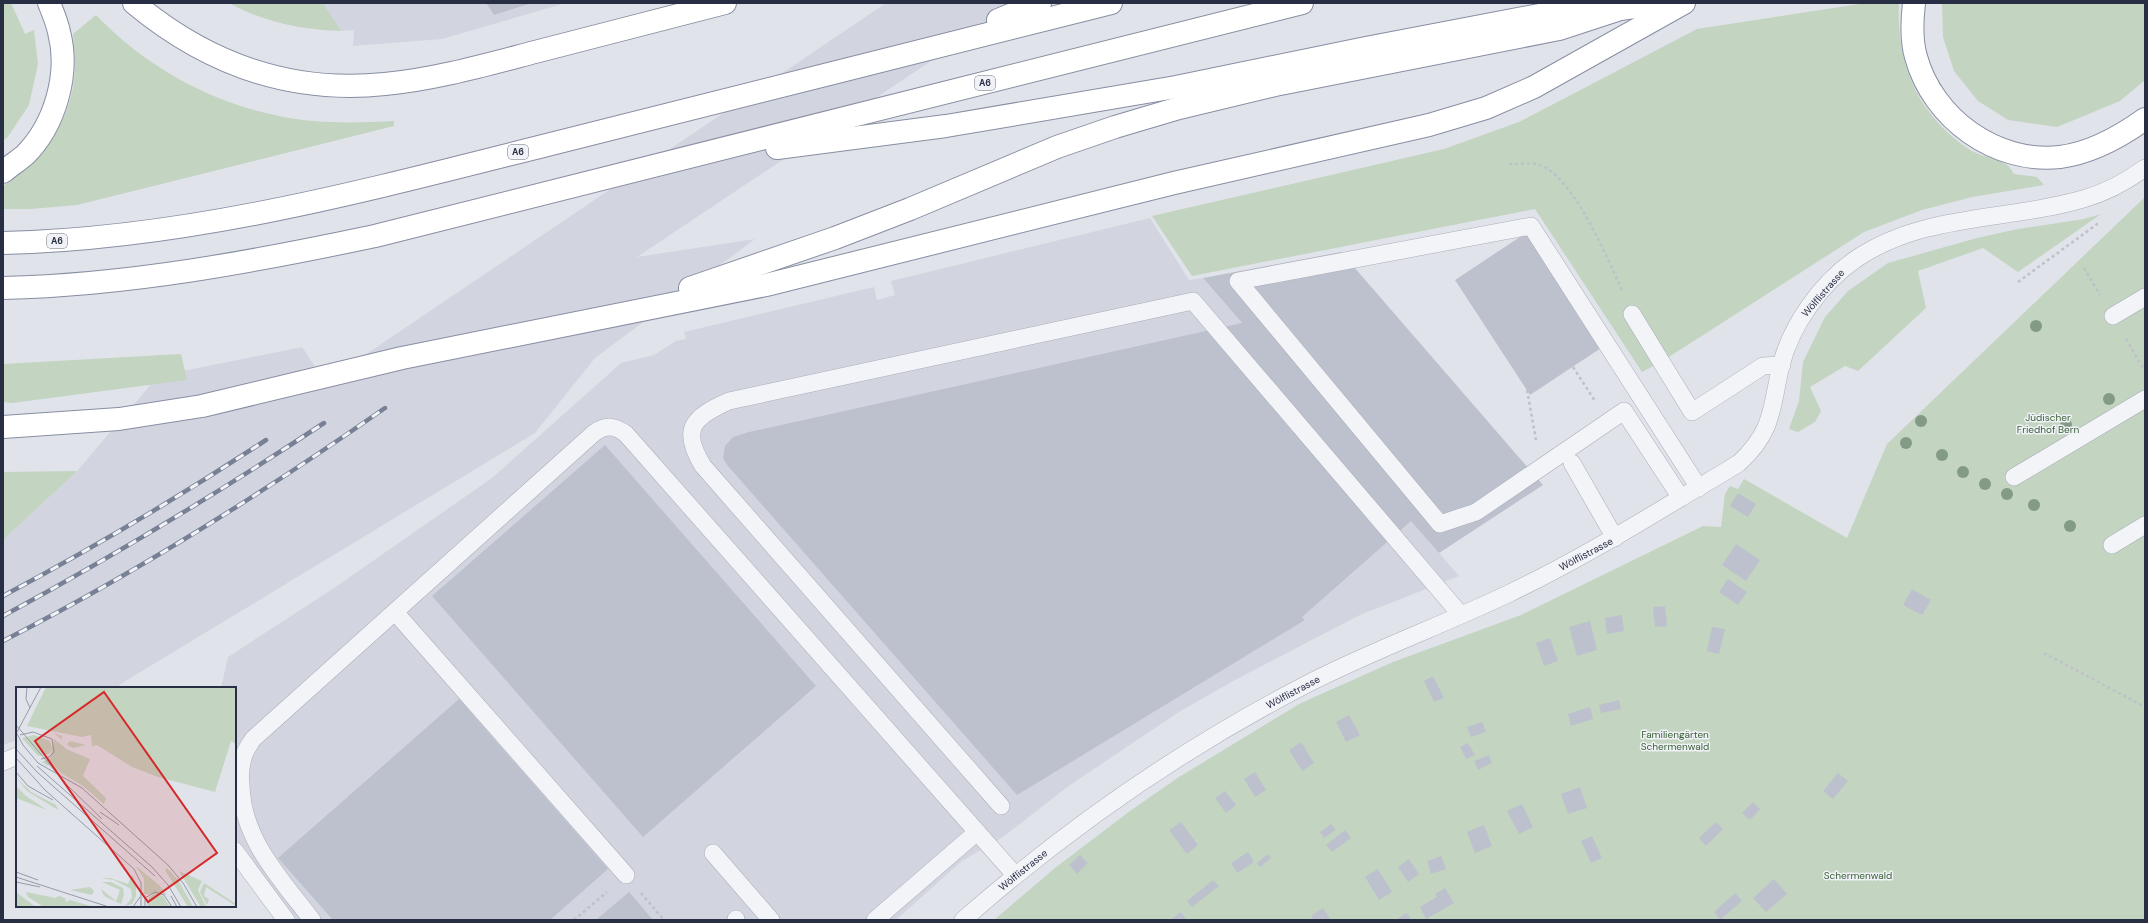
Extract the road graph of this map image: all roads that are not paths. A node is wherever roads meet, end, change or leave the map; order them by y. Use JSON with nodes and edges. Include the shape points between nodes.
{"nodes":[{"id":1,"x":49,"y":3,"type":"edge"},
{"id":2,"x":134,"y":3,"type":"edge"},
{"id":3,"x":725,"y":3,"type":"edge"},
{"id":4,"x":1040,"y":3,"type":"edge"},
{"id":5,"x":1111,"y":3,"type":"edge"},
{"id":6,"x":1302,"y":3,"type":"edge"},
{"id":7,"x":1663,"y":3,"type":"edge"},
{"id":8,"x":1684,"y":3,"type":"edge"},
{"id":9,"x":1914,"y":3,"type":"edge"},
{"id":10,"x":1620,"y":9,"type":"junction"},
{"id":11,"x":921,"y":51,"type":"junction"},
{"id":12,"x":2145,"y":119,"type":"edge"},
{"id":13,"x":668,"y":163,"type":"junction"},
{"id":14,"x":2145,"y":168,"type":"edge"},
{"id":15,"x":3,"y":172,"type":"edge"},
{"id":16,"x":3,"y":243,"type":"edge"},
{"id":17,"x":3,"y":288,"type":"edge"},
{"id":18,"x":2145,"y":297,"type":"edge"},
{"id":19,"x":1632,"y":314,"type":"road end"},
{"id":20,"x":604,"y":316,"type":"junction"},
{"id":21,"x":2113,"y":316,"type":"dead end"},
{"id":22,"x":1782,"y":365,"type":"junction"},
{"id":23,"x":2145,"y":400,"type":"edge"},
{"id":24,"x":3,"y":427,"type":"edge"},
{"id":25,"x":1572,"y":463,"type":"dead end"},
{"id":26,"x":2014,"y":477,"type":"dead end"},
{"id":27,"x":1699,"y":488,"type":"junction"},
{"id":28,"x":1681,"y":498,"type":"junction"},
{"id":29,"x":2145,"y":525,"type":"edge"},
{"id":30,"x":1616,"y":538,"type":"junction"},
{"id":31,"x":2112,"y":545,"type":"dead end"},
{"id":32,"x":395,"y":612,"type":"junction"},
{"id":33,"x":1461,"y":616,"type":"junction"},
{"id":34,"x":16,"y":756,"type":"edge"},
{"id":35,"x":3,"y":762,"type":"edge"},
{"id":36,"x":1001,"y":806,"type":"dead end"},
{"id":37,"x":977,"y":832,"type":"junction"},
{"id":38,"x":236,"y":852,"type":"edge"},
{"id":39,"x":713,"y":853,"type":"dead end"},
{"id":40,"x":626,"y":875,"type":"dead end"},
{"id":41,"x":1015,"y":875,"type":"junction"},
{"id":42,"x":286,"y":920,"type":"edge"},
{"id":43,"x":312,"y":920,"type":"edge"},
{"id":44,"x":771,"y":920,"type":"edge"},
{"id":45,"x":875,"y":920,"type":"edge"},
{"id":46,"x":963,"y":920,"type":"edge"}],
"edges":[{"from":1,"to":15,"type":"highway","via":[[60,33],[62,68],[58,101],[45,128],[25,154]]},
{"from":2,"to":3,"type":"highway","via":[[182,39],[239,66],[297,82],[355,86],[385,84],[444,74]]},
{"from":4,"to":11,"type":"highway"},
{"from":5,"to":11,"type":"highway","number":"A6"},
{"from":6,"to":13,"type":"highway","number":"A6"},
{"from":7,"to":10,"type":"highway"},
{"from":8,"to":20,"type":"highway","via":[[1534,87],[1486,108],[1428,125],[1159,187],[766,284]]},
{"from":9,"to":12,"type":"highway","via":[[1912,23],[1916,57],[1932,96],[1958,125],[1990,145],[2024,156],[2060,157],[2091,150],[2124,134]]},
{"from":10,"to":13,"type":"highway","via":[[1555,12],[1176,87],[946,126]]},
{"from":10,"to":20,"type":"highway","via":[[1558,29],[1275,85],[1115,126],[1057,147],[835,238]]},
{"from":11,"to":16,"type":"highway","number":"A6","via":[[444,171],[282,208],[196,225],[111,236]]},
{"from":13,"to":17,"type":"highway","number":"A6","via":[[293,254],[115,281]]},
{"from":14,"to":22,"type":"lane","name":"Wölflistrasse","via":[[2134,176],[2084,199],[1928,228],[1875,248],[1843,269],[1809,306],[1789,341]]},
{"from":18,"to":21,"type":"lane"},
{"from":19,"to":22,"type":"lane","via":[[1692,412],[1763,366]]},
{"from":20,"to":24,"type":"highway","via":[[402,358],[202,406],[119,419]]},
{"from":22,"to":27,"type":"lane","name":"Wölflistrasse","via":[[1772,412],[1763,436],[1739,462]]},
{"from":23,"to":26,"type":"lane"},
{"from":25,"to":30,"type":"lane"},
{"from":27,"to":28,"type":"lane","name":"Wölflistrasse"},
{"from":27,"to":28,"type":"lane","via":[[1531,226],[1238,281],[1440,524],[1476,512],[1624,411]]},
{"from":28,"to":30,"type":"lane","name":"Wölflistrasse"},
{"from":29,"to":31,"type":"lane"},
{"from":30,"to":33,"type":"lane","name":"Wölflistrasse"},
{"from":32,"to":37,"type":"lane","via":[[594,433],[610,426],[618,428]]},
{"from":32,"to":40,"type":"lane"},
{"from":32,"to":43,"type":"lane","via":[[253,739],[244,755],[241,789],[245,820],[268,863]]},
{"from":33,"to":36,"type":"lane","via":[[1193,301],[729,402],[708,410],[694,424],[692,434],[693,448],[703,466]]},
{"from":33,"to":41,"type":"lane","name":"Wölflistrasse","via":[[1377,650],[1251,714],[1132,789]]},
{"from":34,"to":35,"type":"lane"},
{"from":37,"to":41,"type":"lane"},
{"from":37,"to":45,"type":"lane"},
{"from":38,"to":42,"type":"lane"},
{"from":39,"to":44,"type":"lane"},
{"from":41,"to":46,"type":"lane","name":"Wölflistrasse"}]}
